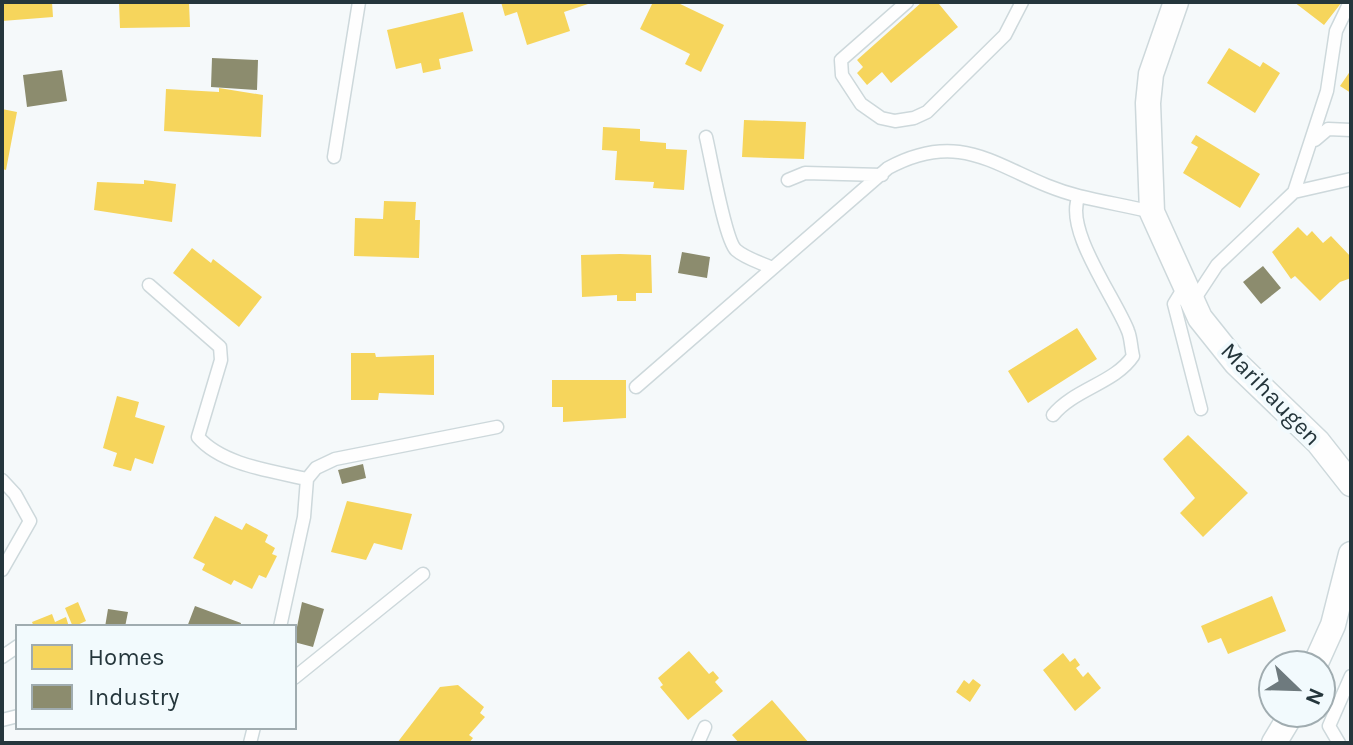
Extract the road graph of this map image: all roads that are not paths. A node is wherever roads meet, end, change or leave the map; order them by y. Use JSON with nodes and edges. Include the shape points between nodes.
{"nodes":[{"id":1,"x":359,"y":2,"type":"edge"},
{"id":2,"x":907,"y":2,"type":"edge"},
{"id":3,"x":1022,"y":2,"type":"edge"},
{"id":4,"x":1176,"y":2,"type":"edge"},
{"id":5,"x":1350,"y":2,"type":"edge"},
{"id":6,"x":1351,"y":130,"type":"edge"},
{"id":7,"x":706,"y":137,"type":"dead end"},
{"id":8,"x":1313,"y":143,"type":"junction"},
{"id":9,"x":334,"y":157,"type":"dead end"},
{"id":10,"x":882,"y":175,"type":"junction"},
{"id":11,"x":1351,"y":179,"type":"edge"},
{"id":12,"x":788,"y":180,"type":"dead end"},
{"id":13,"x":1294,"y":192,"type":"junction"},
{"id":14,"x":1079,"y":196,"type":"junction"},
{"id":15,"x":1152,"y":212,"type":"junction"},
{"id":16,"x":770,"y":267,"type":"junction"},
{"id":17,"x":149,"y":285,"type":"dead end"},
{"id":18,"x":1189,"y":295,"type":"junction"},
{"id":19,"x":636,"y":387,"type":"dead end"},
{"id":20,"x":1201,"y":409,"type":"dead end"},
{"id":21,"x":1053,"y":415,"type":"dead end"},
{"id":22,"x":497,"y":427,"type":"dead end"},
{"id":23,"x":307,"y":479,"type":"junction"},
{"id":24,"x":2,"y":480,"type":"edge"},
{"id":25,"x":1351,"y":484,"type":"edge"},
{"id":26,"x":1351,"y":554,"type":"edge"},
{"id":27,"x":2,"y":570,"type":"edge"},
{"id":28,"x":423,"y":574,"type":"dead end"},
{"id":29,"x":280,"y":625,"type":"edge"},
{"id":30,"x":1322,"y":649,"type":"edge"},
{"id":31,"x":296,"y":676,"type":"edge"},
{"id":32,"x":1351,"y":676,"type":"edge"},
{"id":33,"x":705,"y":727,"type":"dead end"},
{"id":34,"x":698,"y":743,"type":"edge"},
{"id":35,"x":1339,"y":743,"type":"edge"}],
"edges":[{"from":1,"to":9,"type":"lane"},
{"from":2,"to":3,"type":"lane","via":[[841,60],[851,94],[881,118],[895,121],[927,112],[1005,35]]},
{"from":4,"to":15,"type":"street","name":"Marihaugen","via":[[1151,74]]},
{"from":5,"to":8,"type":"lane","name":"Marihaugen","via":[[1336,31]]},
{"from":6,"to":8,"type":"lane","via":[[1328,129]]},
{"from":7,"to":16,"type":"lane","via":[[728,239],[737,251]]},
{"from":8,"to":13,"type":"lane","name":"Marihaugen"},
{"from":10,"to":12,"type":"lane","via":[[805,173]]},
{"from":10,"to":14,"type":"lane","via":[[904,159],[941,149],[984,158]]},
{"from":10,"to":16,"type":"lane"},
{"from":11,"to":13,"type":"lane"},
{"from":13,"to":18,"type":"lane","name":"Marihaugen"},
{"from":14,"to":15,"type":"lane"},
{"from":14,"to":21,"type":"lane","via":[[1085,250],[1128,331],[1133,356]]},
{"from":15,"to":18,"type":"street","name":"Marihaugen"},
{"from":16,"to":19,"type":"lane"},
{"from":17,"to":23,"type":"lane","via":[[220,347],[221,360],[198,437],[208,449]]},
{"from":18,"to":20,"type":"lane","name":"Marihaugen","via":[[1174,304]]},
{"from":18,"to":25,"type":"street","name":"Marihaugen","via":[[1236,363],[1318,442]]},
{"from":22,"to":23,"type":"lane","via":[[335,459]]},
{"from":23,"to":29,"type":"lane"},
{"from":24,"to":27,"type":"lane","via":[[30,521]]},
{"from":26,"to":30,"type":"street"},
{"from":28,"to":31,"type":"lane"},
{"from":32,"to":35,"type":"lane","via":[[1329,726]]},
{"from":33,"to":34,"type":"lane"}]}
